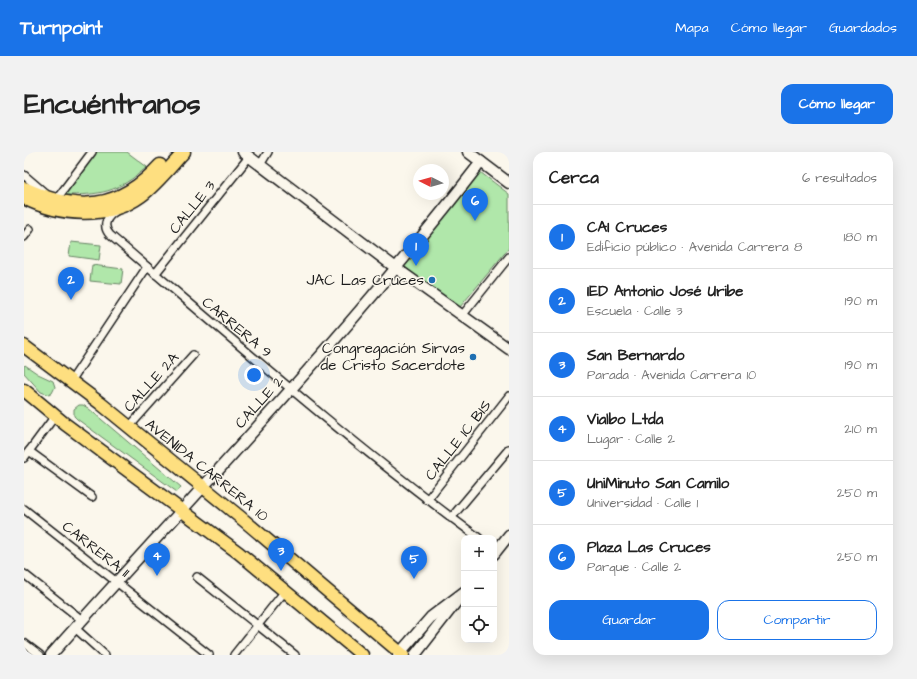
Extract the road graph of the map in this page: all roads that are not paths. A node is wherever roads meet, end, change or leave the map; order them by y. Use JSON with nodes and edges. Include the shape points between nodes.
{"nodes":[{"id":1,"x":172,"y":152,"type":"edge"},
{"id":2,"x":184,"y":152,"type":"edge"},
{"id":3,"x":268,"y":152,"type":"edge"},
{"id":4,"x":89,"y":153,"type":"edge"},
{"id":5,"x":246,"y":154,"type":"edge"},
{"id":6,"x":476,"y":156,"type":"edge"},
{"id":7,"x":260,"y":165,"type":"junction"},
{"id":8,"x":24,"y":175,"type":"edge"},
{"id":9,"x":509,"y":183,"type":"edge"},
{"id":10,"x":24,"y":188,"type":"edge"},
{"id":11,"x":24,"y":198,"type":"edge"},
{"id":12,"x":55,"y":200,"type":"junction"},
{"id":13,"x":128,"y":203,"type":"junction"},
{"id":14,"x":30,"y":229,"type":"dead end"},
{"id":15,"x":24,"y":237,"type":"edge"},
{"id":16,"x":509,"y":257,"type":"edge"},
{"id":17,"x":147,"y":267,"type":"junction"},
{"id":18,"x":396,"y":268,"type":"junction"},
{"id":19,"x":155,"y":274,"type":"junction"},
{"id":20,"x":463,"y":314,"type":"junction"},
{"id":21,"x":507,"y":344,"type":"edge"},
{"id":22,"x":24,"y":346,"type":"edge"},
{"id":23,"x":193,"y":355,"type":"dead end"},
{"id":24,"x":71,"y":381,"type":"junction"},
{"id":25,"x":291,"y":389,"type":"junction"},
{"id":26,"x":24,"y":390,"type":"edge"},
{"id":27,"x":509,"y":396,"type":"edge"},
{"id":28,"x":55,"y":416,"type":"junction"},
{"id":29,"x":129,"y":427,"type":"junction"},
{"id":30,"x":509,"y":449,"type":"edge"},
{"id":31,"x":29,"y":451,"type":"junction"},
{"id":32,"x":24,"y":458,"type":"edge"},
{"id":33,"x":202,"y":487,"type":"junction"},
{"id":34,"x":92,"y":497,"type":"dead end"},
{"id":35,"x":427,"y":500,"type":"junction"},
{"id":36,"x":24,"y":509,"type":"edge"},
{"id":37,"x":182,"y":510,"type":"junction"},
{"id":38,"x":451,"y":518,"type":"junction"},
{"id":39,"x":475,"y":535,"type":"edge"},
{"id":40,"x":509,"y":535,"type":"edge"},
{"id":41,"x":497,"y":550,"type":"edge"},
{"id":42,"x":24,"y":574,"type":"edge"},
{"id":43,"x":197,"y":577,"type":"dead end"},
{"id":44,"x":116,"y":582,"type":"junction"},
{"id":45,"x":285,"y":591,"type":"junction"},
{"id":46,"x":461,"y":594,"type":"edge"},
{"id":47,"x":461,"y":596,"type":"edge"},
{"id":48,"x":82,"y":620,"type":"junction"},
{"id":49,"x":257,"y":626,"type":"junction"},
{"id":50,"x":75,"y":628,"type":"junction"},
{"id":51,"x":24,"y":643,"type":"edge"},
{"id":52,"x":400,"y":654,"type":"edge"},
{"id":53,"x":40,"y":655,"type":"edge"},
{"id":54,"x":51,"y":655,"type":"edge"},
{"id":55,"x":105,"y":655,"type":"edge"},
{"id":56,"x":209,"y":655,"type":"edge"},
{"id":57,"x":234,"y":655,"type":"edge"},
{"id":58,"x":295,"y":655,"type":"edge"},
{"id":59,"x":362,"y":655,"type":"edge"},
{"id":60,"x":415,"y":655,"type":"edge"}],
"edges":[{"from":1,"to":12,"type":"main road","via":[[146,180],[121,196],[83,204]]},
{"from":2,"to":13,"type":"main road","via":[[151,187]]},
{"from":3,"to":7,"type":"street"},
{"from":4,"to":12,"type":"street"},
{"from":5,"to":7,"type":"street"},
{"from":5,"to":19,"type":"street","name":"CALLE 3"},
{"from":6,"to":9,"type":"street"},
{"from":6,"to":18,"type":"street","name":"CALLE 2"},
{"from":7,"to":18,"type":"street"},
{"from":8,"to":12,"type":"street"},
{"from":10,"to":12,"type":"main road"},
{"from":11,"to":13,"type":"main road","via":[[45,207],[74,213],[97,212]]},
{"from":13,"to":17,"type":"street","name":"CARRERA 9","via":[[108,217],[106,229],[110,236]]},
{"from":14,"to":15,"type":"street"},
{"from":16,"to":20,"type":"street"},
{"from":17,"to":19,"type":"street","name":"CARRERA 9"},
{"from":17,"to":24,"type":"street"},
{"from":18,"to":20,"type":"street"},
{"from":18,"to":25,"type":"street","name":"CALLE 2"},
{"from":19,"to":25,"type":"street","name":"CARRERA 9"},
{"from":20,"to":21,"type":"street"},
{"from":22,"to":24,"type":"main road","name":"AVENIDA CARRERA 10"},
{"from":23,"to":29,"type":"street","name":"CALLE 2A"},
{"from":24,"to":29,"type":"main road","name":"AVENIDA CARRERA 10"},
{"from":25,"to":33,"type":"street","name":"CALLE 2"},
{"from":25,"to":35,"type":"street","name":"CARRERA 9"},
{"from":26,"to":28,"type":"main road"},
{"from":27,"to":35,"type":"street","name":"CALLE 1C BIS"},
{"from":28,"to":31,"type":"street"},
{"from":28,"to":37,"type":"main road"},
{"from":29,"to":33,"type":"main road","name":"AVENIDA CARRERA 10"},
{"from":30,"to":38,"type":"street"},
{"from":31,"to":32,"type":"street"},
{"from":31,"to":34,"type":"street"},
{"from":33,"to":37,"type":"street","name":"CALLE 2"},
{"from":33,"to":52,"type":"main road","name":"AVENIDA CARRERA 10"},
{"from":35,"to":38,"type":"street","name":"CARRERA 9"},
{"from":36,"to":44,"type":"street","name":"CARRERA 11"},
{"from":37,"to":44,"type":"street","name":"CALLE 2"},
{"from":37,"to":45,"type":"main road"},
{"from":38,"to":39,"type":"street","name":"CARRERA 9"},
{"from":40,"to":41,"type":"street"},
{"from":42,"to":48,"type":"street"},
{"from":43,"to":49,"type":"street"},
{"from":44,"to":48,"type":"street","name":"CALLE 2"},
{"from":44,"to":56,"type":"street","name":"CARRERA 11"},
{"from":45,"to":49,"type":"street"},
{"from":45,"to":59,"type":"main road"},
{"from":46,"to":52,"type":"street","via":[[431,617]]},
{"from":47,"to":60,"type":"street"},
{"from":48,"to":50,"type":"street","name":"CALLE 2"},
{"from":49,"to":57,"type":"street"},
{"from":49,"to":58,"type":"street"},
{"from":50,"to":54,"type":"street","name":"CALLE 2"},
{"from":50,"to":55,"type":"street"},
{"from":51,"to":53,"type":"street"}]}
